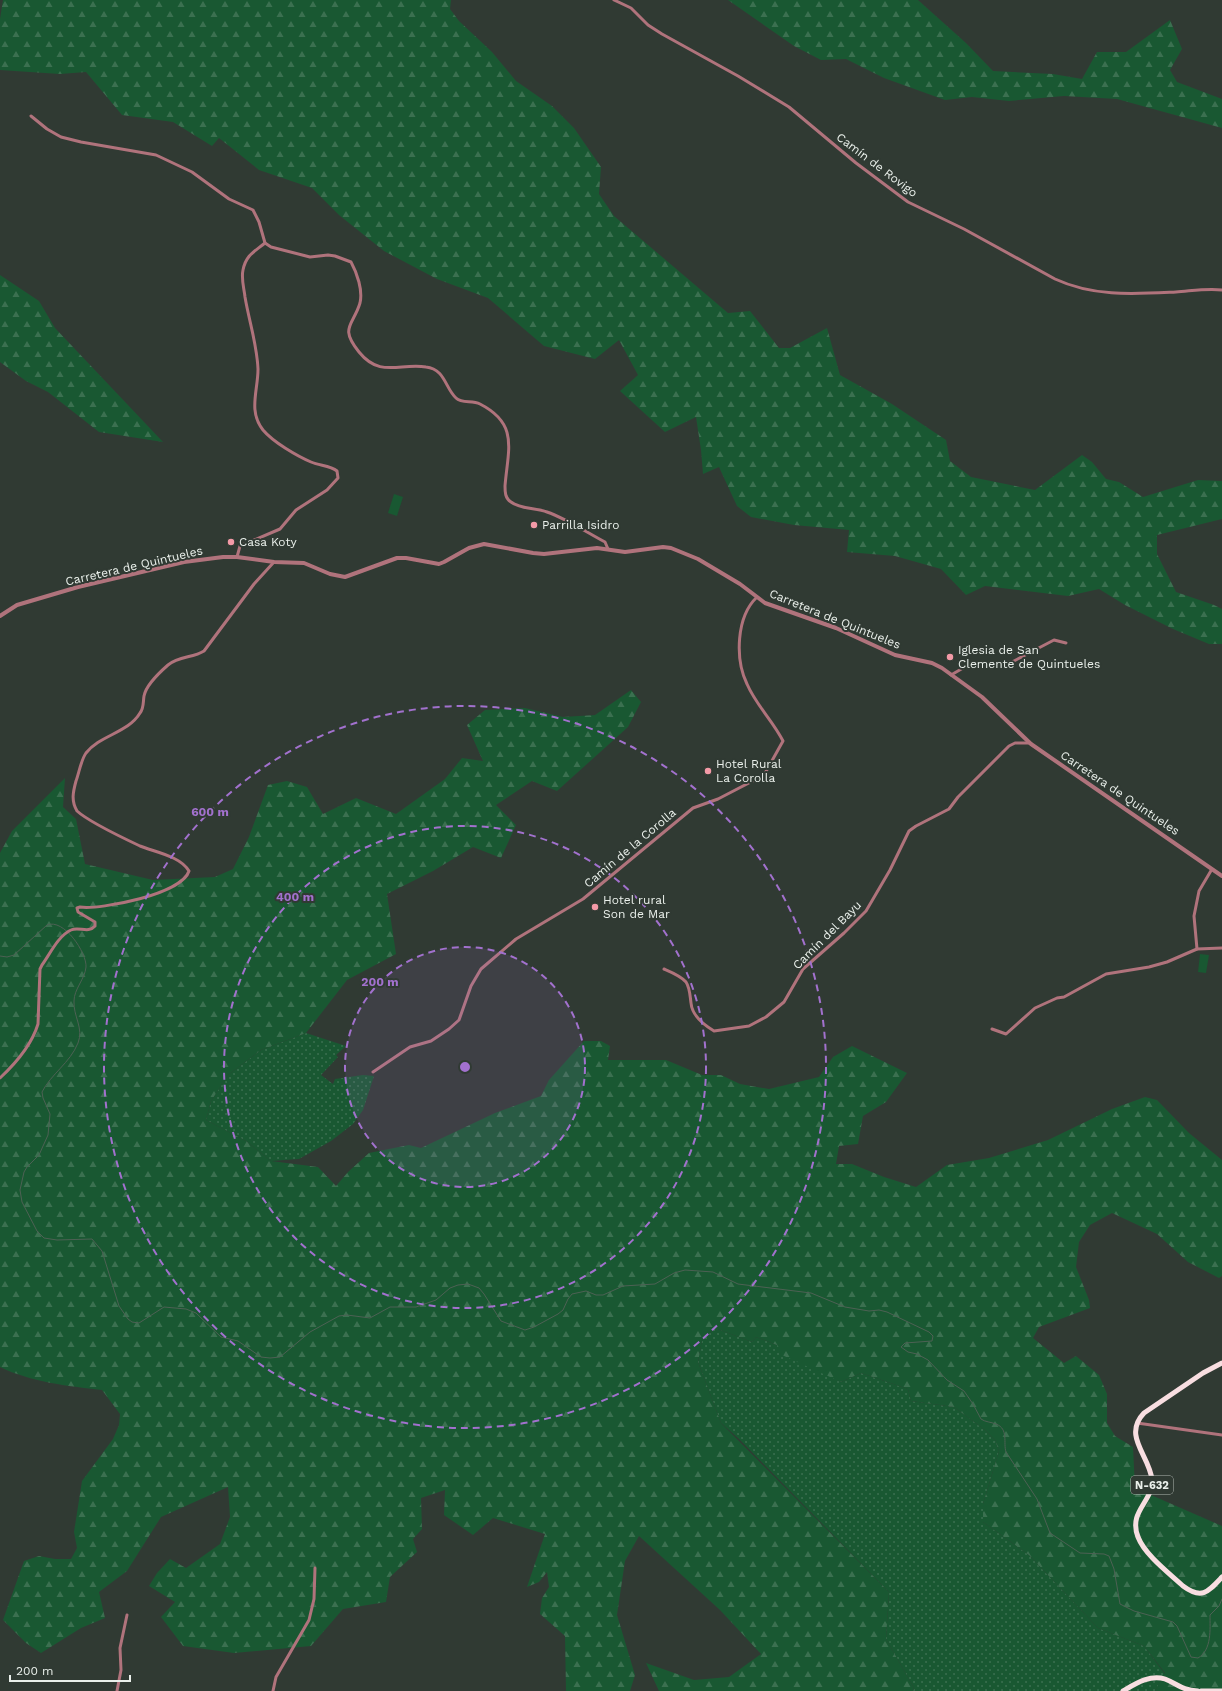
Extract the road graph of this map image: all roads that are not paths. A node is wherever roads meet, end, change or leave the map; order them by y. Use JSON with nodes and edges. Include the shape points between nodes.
{"nodes":[{"id":1,"x":614,"y":0,"type":"edge"},
{"id":2,"x":31,"y":116,"type":"dead end"},
{"id":3,"x":265,"y":243,"type":"junction"},
{"id":4,"x":1222,"y":290,"type":"edge"},
{"id":5,"x":608,"y":549,"type":"junction"},
{"id":6,"x":237,"y":557,"type":"junction"},
{"id":7,"x":274,"y":562,"type":"junction"},
{"id":8,"x":757,"y":597,"type":"junction"},
{"id":9,"x":0,"y":616,"type":"edge"},
{"id":10,"x":1066,"y":643,"type":"dead end"},
{"id":11,"x":951,"y":675,"type":"junction"},
{"id":12,"x":1031,"y":744,"type":"junction"},
{"id":13,"x":1212,"y":869,"type":"junction"},
{"id":14,"x":1222,"y":876,"type":"edge"},
{"id":15,"x":1222,"y":948,"type":"edge"},
{"id":16,"x":1197,"y":949,"type":"junction"},
{"id":17,"x":664,"y":970,"type":"dead end"},
{"id":18,"x":992,"y":1029,"type":"dead end"},
{"id":19,"x":373,"y":1072,"type":"dead end"},
{"id":20,"x":0,"y":1078,"type":"edge"},
{"id":21,"x":1222,"y":1363,"type":"edge"},
{"id":22,"x":1137,"y":1423,"type":"junction"},
{"id":23,"x":1222,"y":1435,"type":"edge"},
{"id":24,"x":315,"y":1568,"type":"dead end"},
{"id":25,"x":1222,"y":1577,"type":"edge"},
{"id":26,"x":127,"y":1615,"type":"dead end"},
{"id":27,"x":117,"y":1691,"type":"edge"},
{"id":28,"x":273,"y":1691,"type":"edge"},
{"id":29,"x":1123,"y":1691,"type":"edge"},
{"id":30,"x":1198,"y":1691,"type":"edge"},
{"id":31,"x":1201,"y":1691,"type":"edge"},
{"id":32,"x":1222,"y":1691,"type":"edge"}],
"edges":[{"from":1,"to":4,"type":"street","name":"Camín de Rovigo","via":[[631,8],[648,25],[662,34],[789,107],[908,202],[964,229],[1055,279],[1070,286],[1108,293]]},
{"from":2,"to":3,"type":"street","via":[[61,137],[156,155],[192,172],[229,199],[253,210]]},
{"from":3,"to":5,"type":"street","via":[[271,247],[310,257],[328,255],[351,262],[359,282],[360,302],[349,325],[348,334],[365,359],[382,368],[427,366],[440,372],[456,398],[474,402],[488,409],[503,422],[508,433],[505,492],[508,500],[516,505],[558,517],[605,542]]},
{"from":3,"to":6,"type":"street","via":[[246,258],[242,282],[255,340],[258,369],[254,407],[257,420],[275,441],[311,462],[333,467],[338,478],[327,490],[296,510],[280,529],[240,546]]},
{"from":5,"to":7,"type":"street","name":"Carretera de Quintueles","via":[[544,554],[484,544],[469,548],[439,564],[397,558],[345,577],[330,574],[304,563]]},
{"from":5,"to":8,"type":"street","name":"Carretera de Quintueles","via":[[625,552],[663,547],[678,550],[740,584]]},
{"from":6,"to":7,"type":"street","name":"Carretera de Quintueles"},
{"from":6,"to":9,"type":"street","name":"Carretera de Quintueles","via":[[184,562],[78,587],[25,602]]},
{"from":7,"to":20,"type":"street","via":[[204,650],[169,664],[146,690],[136,719],[86,753],[73,798],[80,814],[120,836],[184,865],[189,871],[188,875],[156,894],[98,908],[77,908],[78,912],[95,922],[95,926],[88,930],[74,929],[66,933],[40,969],[36,1030],[15,1063]]},
{"from":8,"to":11,"type":"street","name":"Carretera de Quintueles","via":[[765,603],[836,628],[895,655],[932,663]]},
{"from":8,"to":19,"type":"street","name":"Camín de la Corolla","via":[[742,623],[739,657],[746,684],[783,741],[764,775],[718,799],[693,808],[583,899],[516,939],[476,976],[459,1020],[439,1037],[410,1047]]},
{"from":10,"to":11,"type":"street","via":[[1054,640],[1012,662],[970,664]]},
{"from":11,"to":12,"type":"street","name":"Carretera de Quintueles","via":[[982,697]]},
{"from":12,"to":13,"type":"street","name":"Carretera de Quintueles"},
{"from":12,"to":17,"type":"street","name":"Camín del Bayu","via":[[1022,742],[1009,746],[949,809],[912,828],[866,911],[803,969],[787,999],[766,1017],[745,1028],[714,1031],[694,1012],[686,982]]},
{"from":13,"to":14,"type":"street","name":"Carretera de Quintueles"},
{"from":13,"to":16,"type":"street","via":[[1199,891],[1194,916]]},
{"from":15,"to":16,"type":"street"},
{"from":16,"to":18,"type":"street","via":[[1149,968],[1106,974],[1064,997],[1035,1008],[1006,1034]]},
{"from":21,"to":22,"type":"highway","via":[[1144,1412]]},
{"from":22,"to":23,"type":"street"},
{"from":22,"to":25,"type":"highway","number":"N-632","via":[[1137,1440],[1152,1480],[1150,1491],[1136,1519],[1138,1539],[1150,1555],[1190,1591],[1204,1593]]},
{"from":24,"to":28,"type":"street","via":[[314,1599],[309,1620],[276,1677]]},
{"from":26,"to":27,"type":"street","via":[[120,1648],[121,1670]]},
{"from":29,"to":30,"type":"highway","via":[[1144,1680],[1157,1678]]},
{"from":31,"to":32,"type":"highway"}]}
